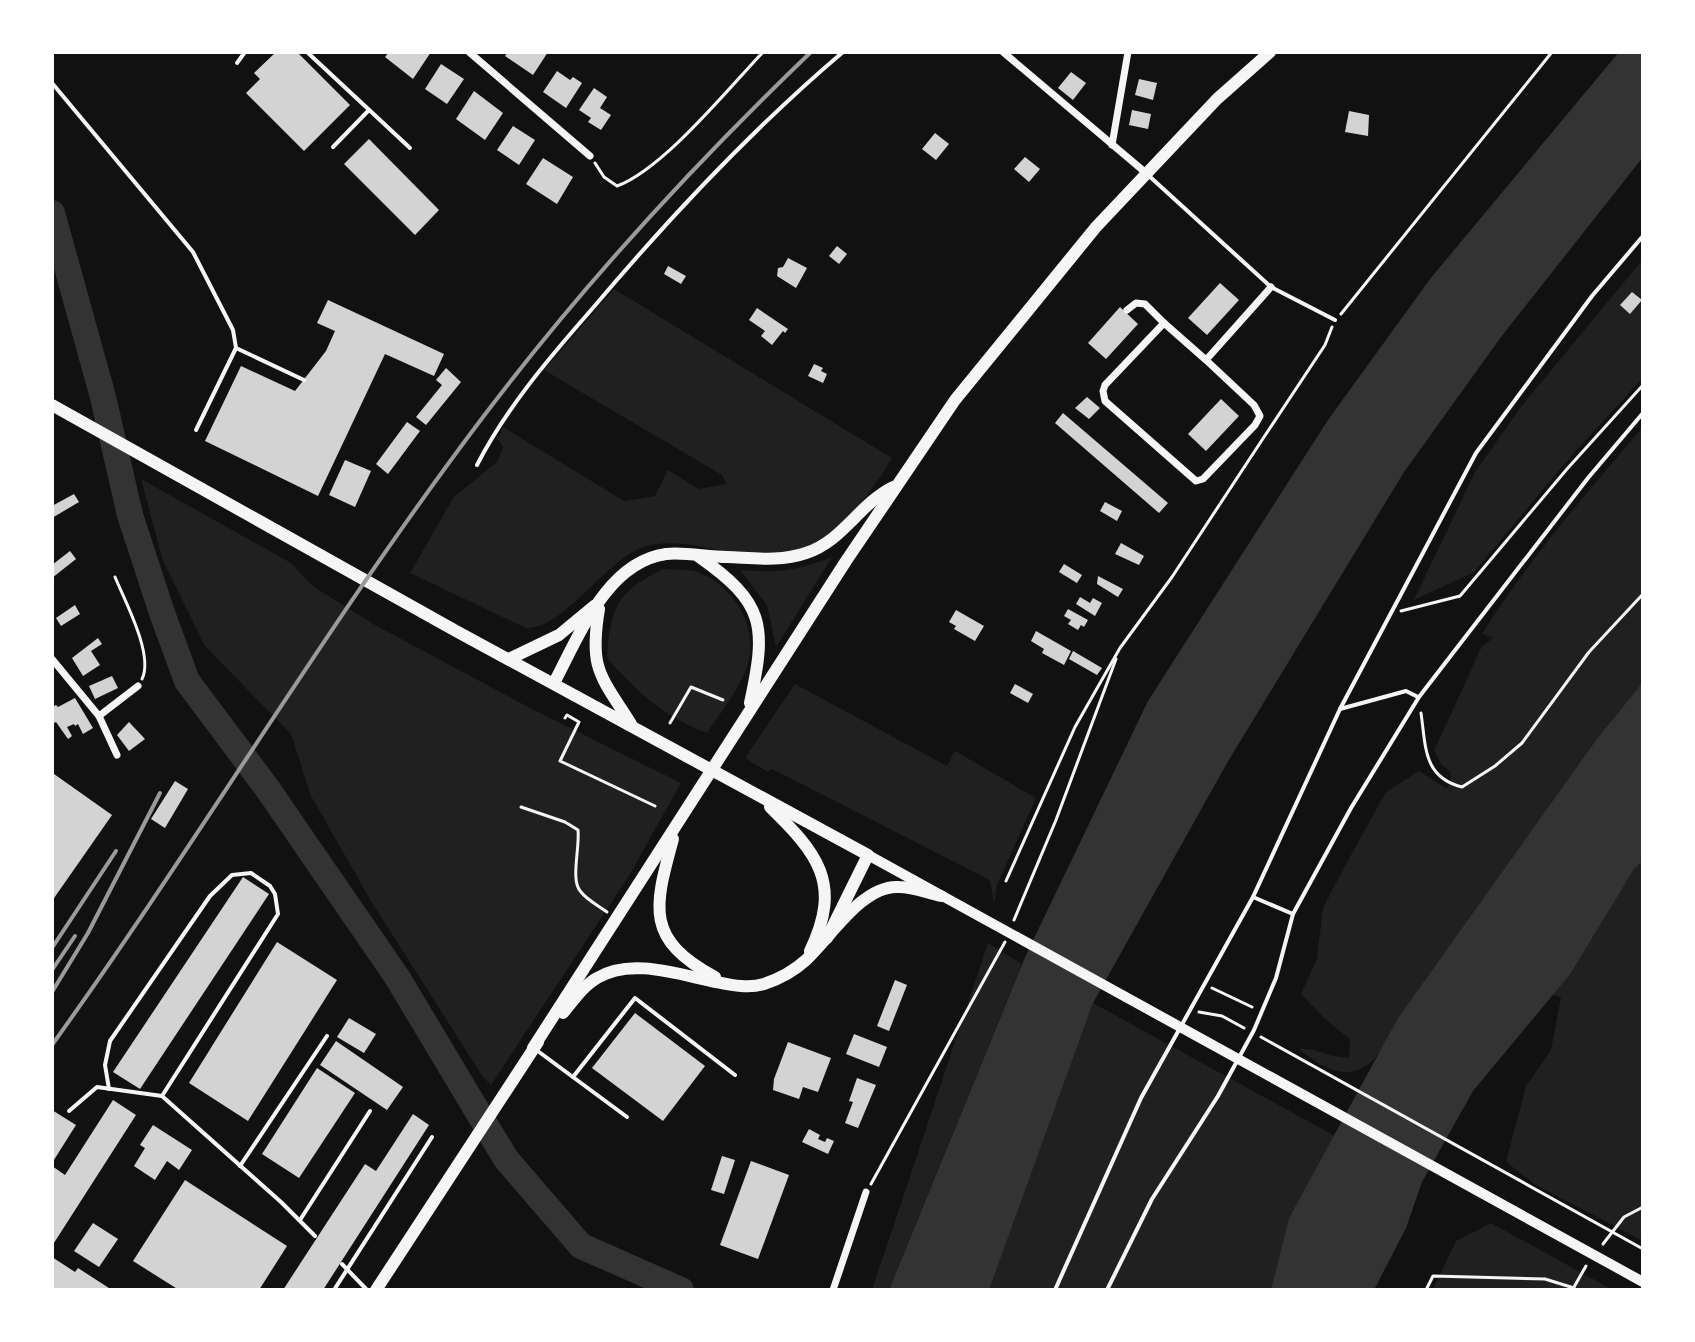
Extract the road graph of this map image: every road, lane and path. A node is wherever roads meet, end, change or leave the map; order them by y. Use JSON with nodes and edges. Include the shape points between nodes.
{"nodes":[{"id":1,"x":245,"y":52,"type":"edge"},
{"id":2,"x":307,"y":52,"type":"edge"},
{"id":3,"x":469,"y":52,"type":"edge"},
{"id":4,"x":763,"y":52,"type":"edge"},
{"id":5,"x":843,"y":52,"type":"edge"},
{"id":6,"x":1003,"y":52,"type":"edge"},
{"id":7,"x":1128,"y":52,"type":"edge"},
{"id":8,"x":1270,"y":52,"type":"edge"},
{"id":9,"x":1552,"y":52,"type":"edge"},
{"id":10,"x":237,"y":63,"type":"dead end"},
{"id":11,"x":52,"y":83,"type":"edge"},
{"id":12,"x":369,"y":110,"type":"junction"},
{"id":13,"x":1112,"y":145,"type":"junction"},
{"id":14,"x":333,"y":147,"type":"dead end"},
{"id":15,"x":410,"y":148,"type":"dead end"},
{"id":16,"x":590,"y":156,"type":"joint"},
{"id":17,"x":1146,"y":173,"type":"junction"},
{"id":18,"x":1643,"y":236,"type":"edge"},
{"id":19,"x":1271,"y":287,"type":"junction"},
{"id":20,"x":1127,"y":310,"type":"dead end"},
{"id":21,"x":1335,"y":320,"type":"junction"},
{"id":22,"x":1164,"y":323,"type":"junction"},
{"id":23,"x":236,"y":348,"type":"junction"},
{"id":24,"x":1206,"y":360,"type":"junction"},
{"id":25,"x":304,"y":380,"type":"dead end"},
{"id":26,"x":1643,"y":385,"type":"edge"},
{"id":27,"x":52,"y":405,"type":"edge"},
{"id":28,"x":1643,"y":413,"type":"edge"},
{"id":29,"x":196,"y":430,"type":"dead end"},
{"id":30,"x":477,"y":465,"type":"dead end"},
{"id":31,"x":896,"y":485,"type":"junction"},
{"id":32,"x":698,"y":556,"type":"junction"},
{"id":33,"x":115,"y":577,"type":"dead end"},
{"id":34,"x":1643,"y":594,"type":"edge"},
{"id":35,"x":600,"y":602,"type":"junction"},
{"id":36,"x":1393,"y":610,"type":"junction"},
{"id":37,"x":52,"y":659,"type":"edge"},
{"id":38,"x":509,"y":659,"type":"junction"},
{"id":39,"x":554,"y":683,"type":"junction"},
{"id":40,"x":138,"y":686,"type":"joint"},
{"id":41,"x":1419,"y":697,"type":"junction"},
{"id":42,"x":723,"y":700,"type":"dead end"},
{"id":43,"x":1340,"y":709,"type":"junction"},
{"id":44,"x":748,"y":713,"type":"junction"},
{"id":45,"x":99,"y":716,"type":"junction"},
{"id":46,"x":565,"y":718,"type":"dead end"},
{"id":47,"x":670,"y":723,"type":"dead end"},
{"id":48,"x":633,"y":727,"type":"junction"},
{"id":49,"x":117,"y":755,"type":"dead end"},
{"id":50,"x":761,"y":798,"type":"junction"},
{"id":51,"x":655,"y":806,"type":"dead end"},
{"id":52,"x":521,"y":807,"type":"dead end"},
{"id":53,"x":676,"y":826,"type":"junction"},
{"id":54,"x":868,"y":855,"type":"junction"},
{"id":55,"x":1006,"y":881,"type":"dead end"},
{"id":56,"x":941,"y":896,"type":"junction"},
{"id":57,"x":1253,"y":897,"type":"junction"},
{"id":58,"x":607,"y":912,"type":"dead end"},
{"id":59,"x":1293,"y":914,"type":"junction"},
{"id":60,"x":827,"y":938,"type":"junction"},
{"id":61,"x":805,"y":961,"type":"junction"},
{"id":62,"x":729,"y":984,"type":"junction"},
{"id":63,"x":1205,"y":985,"type":"junction"},
{"id":64,"x":1191,"y":1010,"type":"junction"},
{"id":65,"x":1262,"y":1012,"type":"junction"},
{"id":66,"x":1182,"y":1028,"type":"junction"},
{"id":67,"x":1248,"y":1030,"type":"dead end"},
{"id":68,"x":327,"y":1036,"type":"dead end"},
{"id":69,"x":1261,"y":1037,"type":"dead end"},
{"id":70,"x":533,"y":1048,"type":"junction"},
{"id":71,"x":735,"y":1075,"type":"dead end"},
{"id":72,"x":573,"y":1077,"type":"junction"},
{"id":73,"x":109,"y":1089,"type":"junction"},
{"id":74,"x":162,"y":1096,"type":"junction"},
{"id":75,"x":69,"y":1111,"type":"dead end"},
{"id":76,"x":370,"y":1111,"type":"dead end"},
{"id":77,"x":627,"y":1117,"type":"dead end"},
{"id":78,"x":432,"y":1137,"type":"dead end"},
{"id":79,"x":240,"y":1166,"type":"junction"},
{"id":80,"x":866,"y":1192,"type":"dead end"},
{"id":81,"x":1643,"y":1207,"type":"edge"},
{"id":82,"x":299,"y":1221,"type":"junction"},
{"id":83,"x":315,"y":1236,"type":"dead end"},
{"id":84,"x":1643,"y":1249,"type":"edge"},
{"id":85,"x":1596,"y":1252,"type":"dead end"},
{"id":86,"x":342,"y":1264,"type":"dead end"},
{"id":87,"x":1587,"y":1264,"type":"dead end"},
{"id":88,"x":347,"y":1270,"type":"junction"},
{"id":89,"x":1643,"y":1282,"type":"edge"},
{"id":90,"x":1573,"y":1289,"type":"edge"},
{"id":91,"x":334,"y":1290,"type":"edge"},
{"id":92,"x":367,"y":1290,"type":"edge"},
{"id":93,"x":376,"y":1290,"type":"edge"},
{"id":94,"x":833,"y":1290,"type":"edge"},
{"id":95,"x":1055,"y":1290,"type":"edge"},
{"id":96,"x":1107,"y":1290,"type":"edge"},
{"id":97,"x":1426,"y":1290,"type":"edge"}],
"edges":[{"from":1,"to":10,"type":"lane"},
{"from":2,"to":12,"type":"lane"},
{"from":3,"to":16,"type":"street"},
{"from":4,"to":16,"type":"path","via":[[665,154],[632,180],[617,186]]},
{"from":5,"to":30,"type":"lane","via":[[804,85],[628,266],[543,366],[496,428]]},
{"from":6,"to":13,"type":"street"},
{"from":7,"to":13,"type":"street"},
{"from":8,"to":17,"type":"main road"},
{"from":9,"to":21,"type":"path"},
{"from":11,"to":23,"type":"lane","via":[[193,252],[233,330]]},
{"from":12,"to":14,"type":"lane"},
{"from":12,"to":15,"type":"lane"},
{"from":13,"to":17,"type":"street"},
{"from":17,"to":19,"type":"lane"},
{"from":17,"to":31,"type":"main road","via":[[986,360]]},
{"from":18,"to":36,"type":"lane","via":[[1476,453]]},
{"from":19,"to":21,"type":"lane"},
{"from":19,"to":24,"type":"street"},
{"from":20,"to":22,"type":"street","via":[[1145,304]]},
{"from":21,"to":55,"type":"path","via":[[1325,345],[1120,648],[1075,727]]},
{"from":22,"to":24,"type":"street"},
{"from":22,"to":24,"type":"street","via":[[1105,385],[1105,401],[1196,481],[1260,416]]},
{"from":23,"to":25,"type":"lane"},
{"from":23,"to":29,"type":"lane"},
{"from":26,"to":36,"type":"path","via":[[1460,596]]},
{"from":27,"to":38,"type":"main road"},
{"from":28,"to":41,"type":"lane"},
{"from":31,"to":32,"type":"main road","via":[[871,500],[832,541],[805,554],[779,559]]},
{"from":31,"to":44,"type":"main road"},
{"from":32,"to":35,"type":"main road","via":[[646,559],[615,580]]},
{"from":32,"to":44,"type":"main road","via":[[741,590],[756,620],[759,664]]},
{"from":33,"to":40,"type":"path","via":[[143,645],[146,671]]},
{"from":34,"to":41,"type":"path","via":[[1589,652],[1522,743],[1462,787],[1440,778],[1428,761]]},
{"from":35,"to":38,"type":"main road","via":[[559,635]]},
{"from":35,"to":39,"type":"main road"},
{"from":35,"to":48,"type":"main road","via":[[595,659]]},
{"from":36,"to":43,"type":"lane"},
{"from":37,"to":45,"type":"street"},
{"from":38,"to":39,"type":"main road"},
{"from":39,"to":48,"type":"main road"},
{"from":40,"to":45,"type":"street"},
{"from":41,"to":43,"type":"lane","via":[[1406,691]]},
{"from":41,"to":59,"type":"lane"},
{"from":42,"to":47,"type":"path","via":[[691,687]]},
{"from":43,"to":57,"type":"lane"},
{"from":44,"to":53,"type":"main road"},
{"from":45,"to":49,"type":"street"},
{"from":46,"to":51,"type":"path","via":[[579,722],[560,761]]},
{"from":48,"to":50,"type":"main road"},
{"from":50,"to":54,"type":"main road"},
{"from":50,"to":61,"type":"main road","via":[[804,841],[822,876],[822,916]]},
{"from":52,"to":58,"type":"path","via":[[578,830],[574,874],[579,891]]},
{"from":53,"to":62,"type":"main road","via":[[659,899],[666,940],[691,964]]},
{"from":53,"to":70,"type":"main road"},
{"from":54,"to":56,"type":"main road"},
{"from":54,"to":60,"type":"main road"},
{"from":56,"to":60,"type":"main road","via":[[897,886],[878,891]]},
{"from":56,"to":66,"type":"main road"},
{"from":57,"to":59,"type":"lane"},
{"from":57,"to":63,"type":"lane"},
{"from":59,"to":65,"type":"lane"},
{"from":60,"to":61,"type":"main road"},
{"from":61,"to":62,"type":"main road","via":[[760,986]]},
{"from":62,"to":70,"type":"main road","via":[[638,968],[607,973],[584,988]]},
{"from":63,"to":64,"type":"lane"},
{"from":63,"to":65,"type":"path"},
{"from":64,"to":66,"type":"lane"},
{"from":64,"to":67,"type":"path","via":[[1222,1016]]},
{"from":65,"to":96,"type":"lane","via":[[1218,1096],[1152,1199]]},
{"from":66,"to":89,"type":"main road"},
{"from":66,"to":95,"type":"lane","via":[[1141,1098]]},
{"from":68,"to":79,"type":"lane"},
{"from":69,"to":84,"type":"path"},
{"from":70,"to":72,"type":"lane"},
{"from":70,"to":93,"type":"main road"},
{"from":71,"to":72,"type":"lane","via":[[635,998]]},
{"from":72,"to":77,"type":"lane"},
{"from":73,"to":74,"type":"lane"},
{"from":73,"to":74,"type":"lane","via":[[105,1065],[110,1041],[210,896],[232,875],[251,873],[270,886],[278,914]]},
{"from":73,"to":75,"type":"lane","via":[[97,1087]]},
{"from":74,"to":79,"type":"lane"},
{"from":76,"to":82,"type":"lane"},
{"from":78,"to":88,"type":"lane"},
{"from":79,"to":82,"type":"lane"},
{"from":80,"to":94,"type":"street"},
{"from":81,"to":85,"type":"path","via":[[1624,1217]]},
{"from":82,"to":83,"type":"lane"},
{"from":86,"to":88,"type":"lane"},
{"from":87,"to":90,"type":"path"},
{"from":88,"to":91,"type":"lane"},
{"from":88,"to":92,"type":"lane"},
{"from":90,"to":97,"type":"path","via":[[1545,1279],[1433,1276]]}]}
